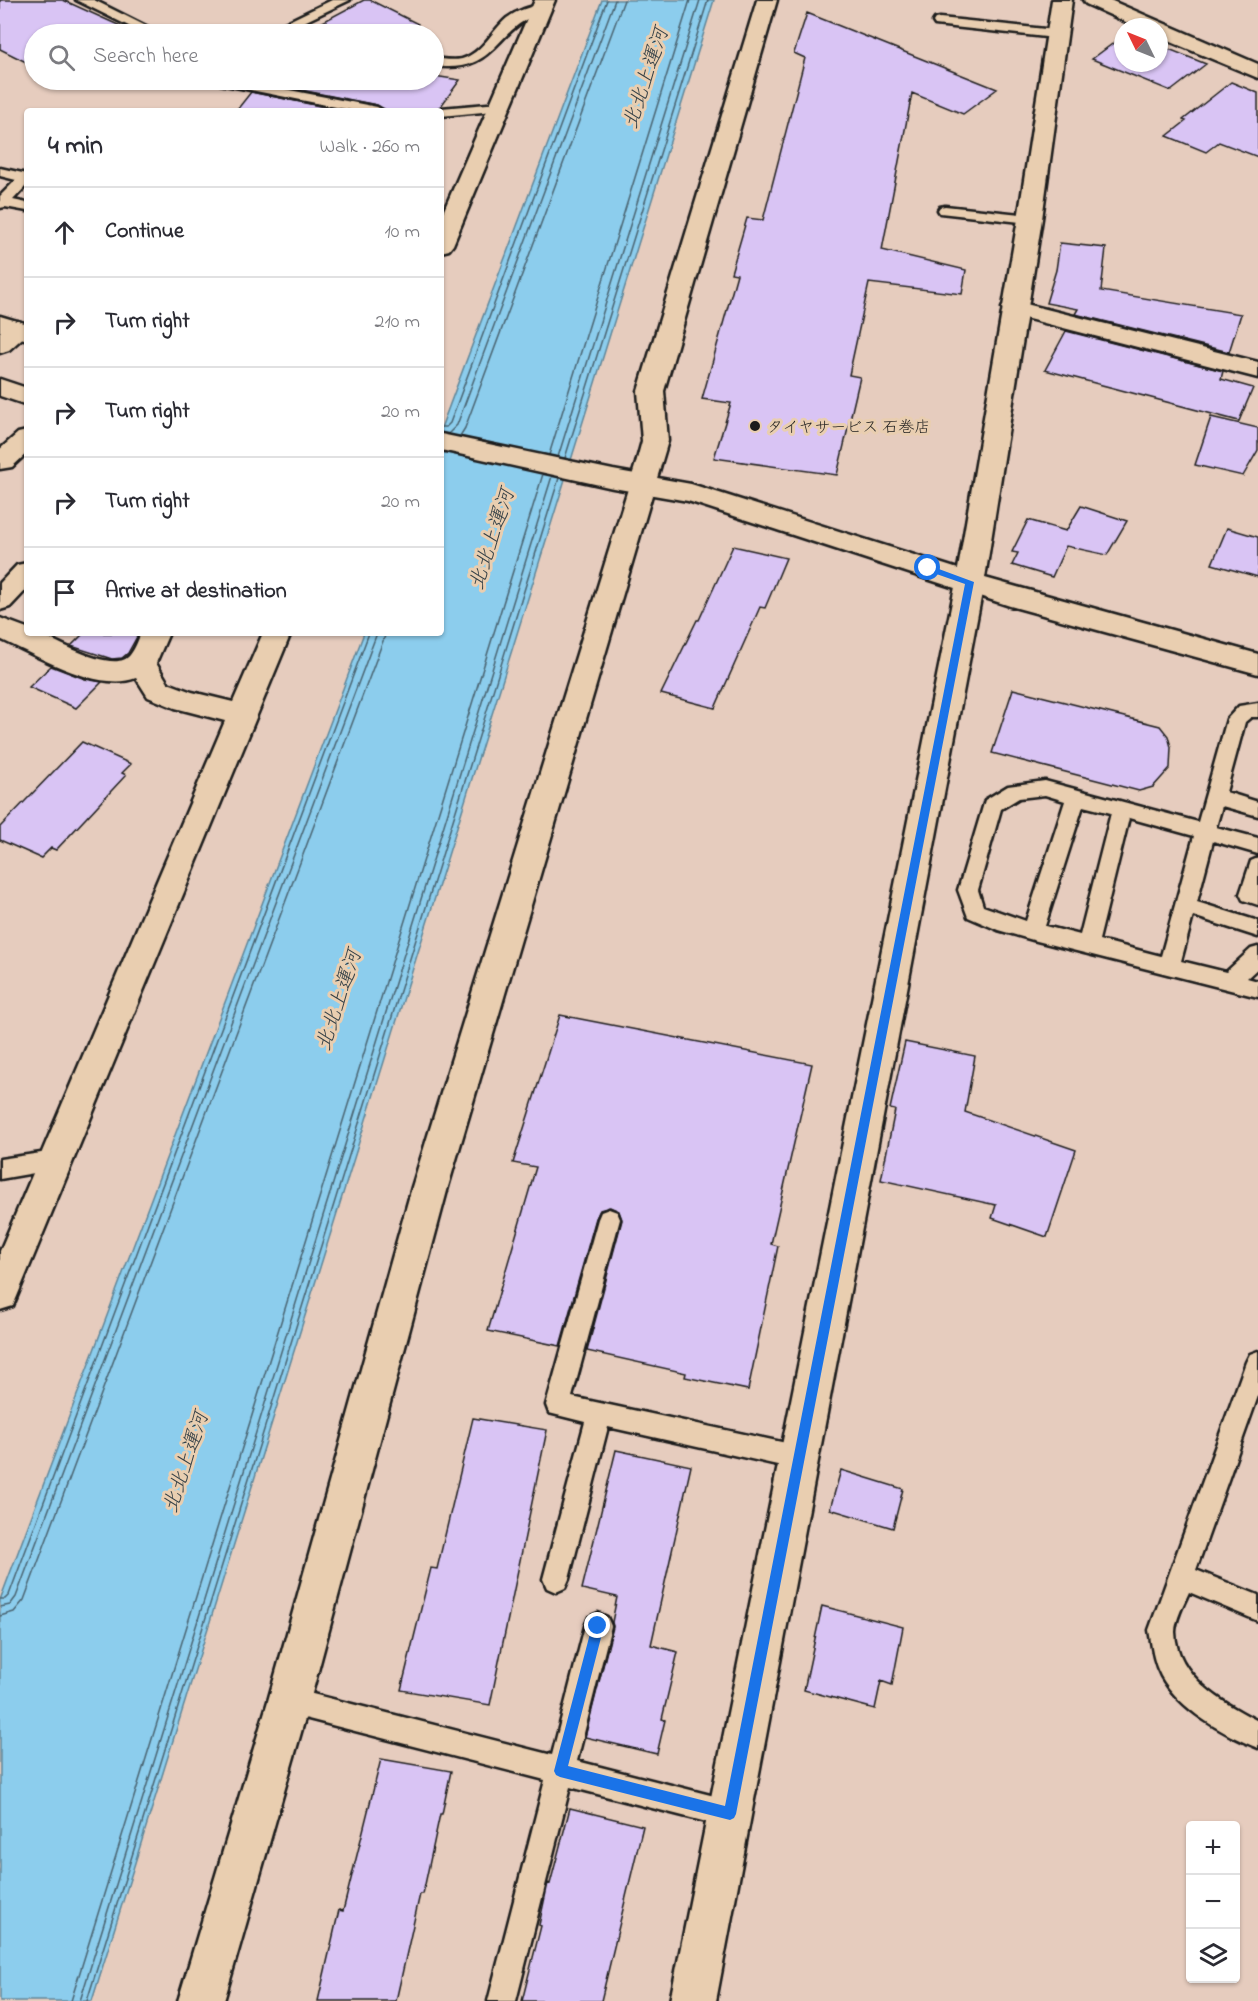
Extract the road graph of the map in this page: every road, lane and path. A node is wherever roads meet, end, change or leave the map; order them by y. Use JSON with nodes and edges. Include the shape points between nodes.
{"nodes":[{"id":1,"x":83,"y":0,"type":"edge"},
{"id":2,"x":343,"y":0,"type":"edge"},
{"id":3,"x":767,"y":0,"type":"edge"},
{"id":4,"x":1062,"y":0,"type":"edge"},
{"id":5,"x":1093,"y":0,"type":"edge"},
{"id":6,"x":543,"y":4,"type":"edge"},
{"id":7,"x":1134,"y":18,"type":"edge"},
{"id":8,"x":940,"y":22,"type":"dead end"},
{"id":9,"x":134,"y":24,"type":"edge"},
{"id":10,"x":290,"y":24,"type":"edge"},
{"id":11,"x":1168,"y":33,"type":"edge"},
{"id":12,"x":1055,"y":34,"type":"junction"},
{"id":13,"x":444,"y":63,"type":"edge"},
{"id":14,"x":1258,"y":72,"type":"edge"},
{"id":15,"x":271,"y":90,"type":"edge"},
{"id":16,"x":500,"y":107,"type":"junction"},
{"id":17,"x":362,"y":108,"type":"edge"},
{"id":18,"x":444,"y":112,"type":"edge"},
{"id":19,"x":0,"y":172,"type":"edge"},
{"id":20,"x":24,"y":177,"type":"edge"},
{"id":21,"x":24,"y":179,"type":"edge"},
{"id":22,"x":1,"y":203,"type":"edge"},
{"id":23,"x":24,"y":207,"type":"edge"},
{"id":24,"x":945,"y":210,"type":"dead end"},
{"id":25,"x":1030,"y":219,"type":"junction"},
{"id":26,"x":444,"y":237,"type":"edge"},
{"id":27,"x":1014,"y":308,"type":"junction"},
{"id":28,"x":1258,"y":370,"type":"edge"},
{"id":29,"x":0,"y":387,"type":"edge"},
{"id":30,"x":24,"y":396,"type":"edge"},
{"id":31,"x":24,"y":442,"type":"edge"},
{"id":32,"x":444,"y":443,"type":"edge"},
{"id":33,"x":0,"y":459,"type":"edge"},
{"id":34,"x":628,"y":482,"type":"junction"},
{"id":35,"x":24,"y":575,"type":"edge"},
{"id":36,"x":970,"y":582,"type":"junction"},
{"id":37,"x":0,"y":600,"type":"edge"},
{"id":38,"x":0,"y":628,"type":"edge"},
{"id":39,"x":154,"y":636,"type":"edge"},
{"id":40,"x":276,"y":636,"type":"edge"},
{"id":41,"x":141,"y":663,"type":"junction"},
{"id":42,"x":1258,"y":664,"type":"edge"},
{"id":43,"x":1258,"y":710,"type":"edge"},
{"id":44,"x":243,"y":715,"type":"junction"},
{"id":45,"x":1076,"y":796,"type":"junction"},
{"id":46,"x":1214,"y":796,"type":"junction"},
{"id":47,"x":1122,"y":809,"type":"junction"},
{"id":48,"x":1258,"y":809,"type":"edge"},
{"id":49,"x":1205,"y":832,"type":"junction"},
{"id":50,"x":1258,"y":846,"type":"edge"},
{"id":51,"x":1258,"y":866,"type":"edge"},
{"id":52,"x":1258,"y":897,"type":"edge"},
{"id":53,"x":1185,"y":906,"type":"junction"},
{"id":54,"x":1258,"y":929,"type":"edge"},
{"id":55,"x":1033,"y":932,"type":"junction"},
{"id":56,"x":1087,"y":946,"type":"junction"},
{"id":57,"x":1258,"y":955,"type":"edge"},
{"id":58,"x":1168,"y":966,"type":"junction"},
{"id":59,"x":1229,"y":982,"type":"junction"},
{"id":60,"x":1258,"y":990,"type":"edge"},
{"id":61,"x":56,"y":1161,"type":"junction"},
{"id":62,"x":0,"y":1169,"type":"edge"},
{"id":63,"x":609,"y":1219,"type":"dead end"},
{"id":64,"x":0,"y":1294,"type":"edge"},
{"id":65,"x":1258,"y":1362,"type":"edge"},
{"id":66,"x":599,"y":1414,"type":"junction"},
{"id":67,"x":800,"y":1458,"type":"junction"},
{"id":68,"x":1181,"y":1576,"type":"junction"},
{"id":69,"x":556,"y":1579,"type":"dead end"},
{"id":70,"x":1258,"y":1608,"type":"edge"},
{"id":71,"x":598,"y":1626,"type":"dead end"},
{"id":72,"x":289,"y":1701,"type":"junction"},
{"id":73,"x":1258,"y":1736,"type":"edge"},
{"id":74,"x":560,"y":1771,"type":"junction"},
{"id":75,"x":730,"y":1814,"type":"junction"},
{"id":76,"x":201,"y":2001,"type":"edge"},
{"id":77,"x":502,"y":2001,"type":"edge"},
{"id":78,"x":693,"y":2001,"type":"edge"}],
"edges":[{"from":1,"to":9,"type":"lane"},
{"from":2,"to":10,"type":"lane"},
{"from":3,"to":34,"type":"street","via":[[651,391],[655,441]]},
{"from":4,"to":12,"type":"street"},
{"from":5,"to":7,"type":"street"},
{"from":6,"to":13,"type":"lane","via":[[517,15],[482,55],[460,64]]},
{"from":6,"to":16,"type":"street"},
{"from":8,"to":12,"type":"lane"},
{"from":11,"to":14,"type":"street"},
{"from":12,"to":25,"type":"street"},
{"from":15,"to":17,"type":"lane"},
{"from":16,"to":18,"type":"lane"},
{"from":16,"to":26,"type":"street"},
{"from":19,"to":20,"type":"lane"},
{"from":21,"to":22,"type":"lane"},
{"from":22,"to":23,"type":"lane"},
{"from":24,"to":25,"type":"lane"},
{"from":25,"to":27,"type":"street"},
{"from":27,"to":28,"type":"street"},
{"from":27,"to":36,"type":"street"},
{"from":29,"to":30,"type":"street"},
{"from":31,"to":33,"type":"street","via":[[3,461]]},
{"from":32,"to":34,"type":"street"},
{"from":34,"to":36,"type":"street","via":[[691,493]]},
{"from":34,"to":72,"type":"street"},
{"from":35,"to":37,"type":"street"},
{"from":36,"to":42,"type":"street","via":[[1020,600]]},
{"from":36,"to":67,"type":"street"},
{"from":38,"to":41,"type":"street","via":[[101,672],[123,672]]},
{"from":39,"to":41,"type":"street"},
{"from":40,"to":44,"type":"street"},
{"from":41,"to":44,"type":"street","via":[[158,690]]},
{"from":43,"to":46,"type":"lane","via":[[1246,711],[1236,719]]},
{"from":44,"to":61,"type":"street"},
{"from":45,"to":47,"type":"lane"},
{"from":45,"to":55,"type":"lane"},
{"from":45,"to":55,"type":"lane","via":[[1046,788],[1016,791],[992,805],[968,890],[975,911]]},
{"from":46,"to":48,"type":"lane"},
{"from":46,"to":49,"type":"lane"},
{"from":47,"to":49,"type":"lane"},
{"from":47,"to":56,"type":"lane"},
{"from":49,"to":50,"type":"lane"},
{"from":49,"to":53,"type":"lane"},
{"from":51,"to":52,"type":"lane","via":[[1250,894]]},
{"from":53,"to":54,"type":"lane"},
{"from":53,"to":58,"type":"lane"},
{"from":55,"to":56,"type":"lane"},
{"from":56,"to":58,"type":"lane"},
{"from":57,"to":59,"type":"lane"},
{"from":58,"to":59,"type":"lane"},
{"from":59,"to":60,"type":"lane"},
{"from":61,"to":62,"type":"lane"},
{"from":61,"to":64,"type":"street"},
{"from":63,"to":66,"type":"lane","via":[[558,1405]]},
{"from":65,"to":68,"type":"lane"},
{"from":66,"to":67,"type":"lane"},
{"from":66,"to":69,"type":"lane"},
{"from":67,"to":75,"type":"street"},
{"from":68,"to":70,"type":"lane"},
{"from":68,"to":73,"type":"lane","via":[[1162,1630],[1170,1666],[1198,1699]]},
{"from":71,"to":74,"type":"lane"},
{"from":72,"to":74,"type":"lane"},
{"from":72,"to":76,"type":"street"},
{"from":74,"to":75,"type":"lane"},
{"from":74,"to":77,"type":"lane"},
{"from":75,"to":78,"type":"street"}]}
